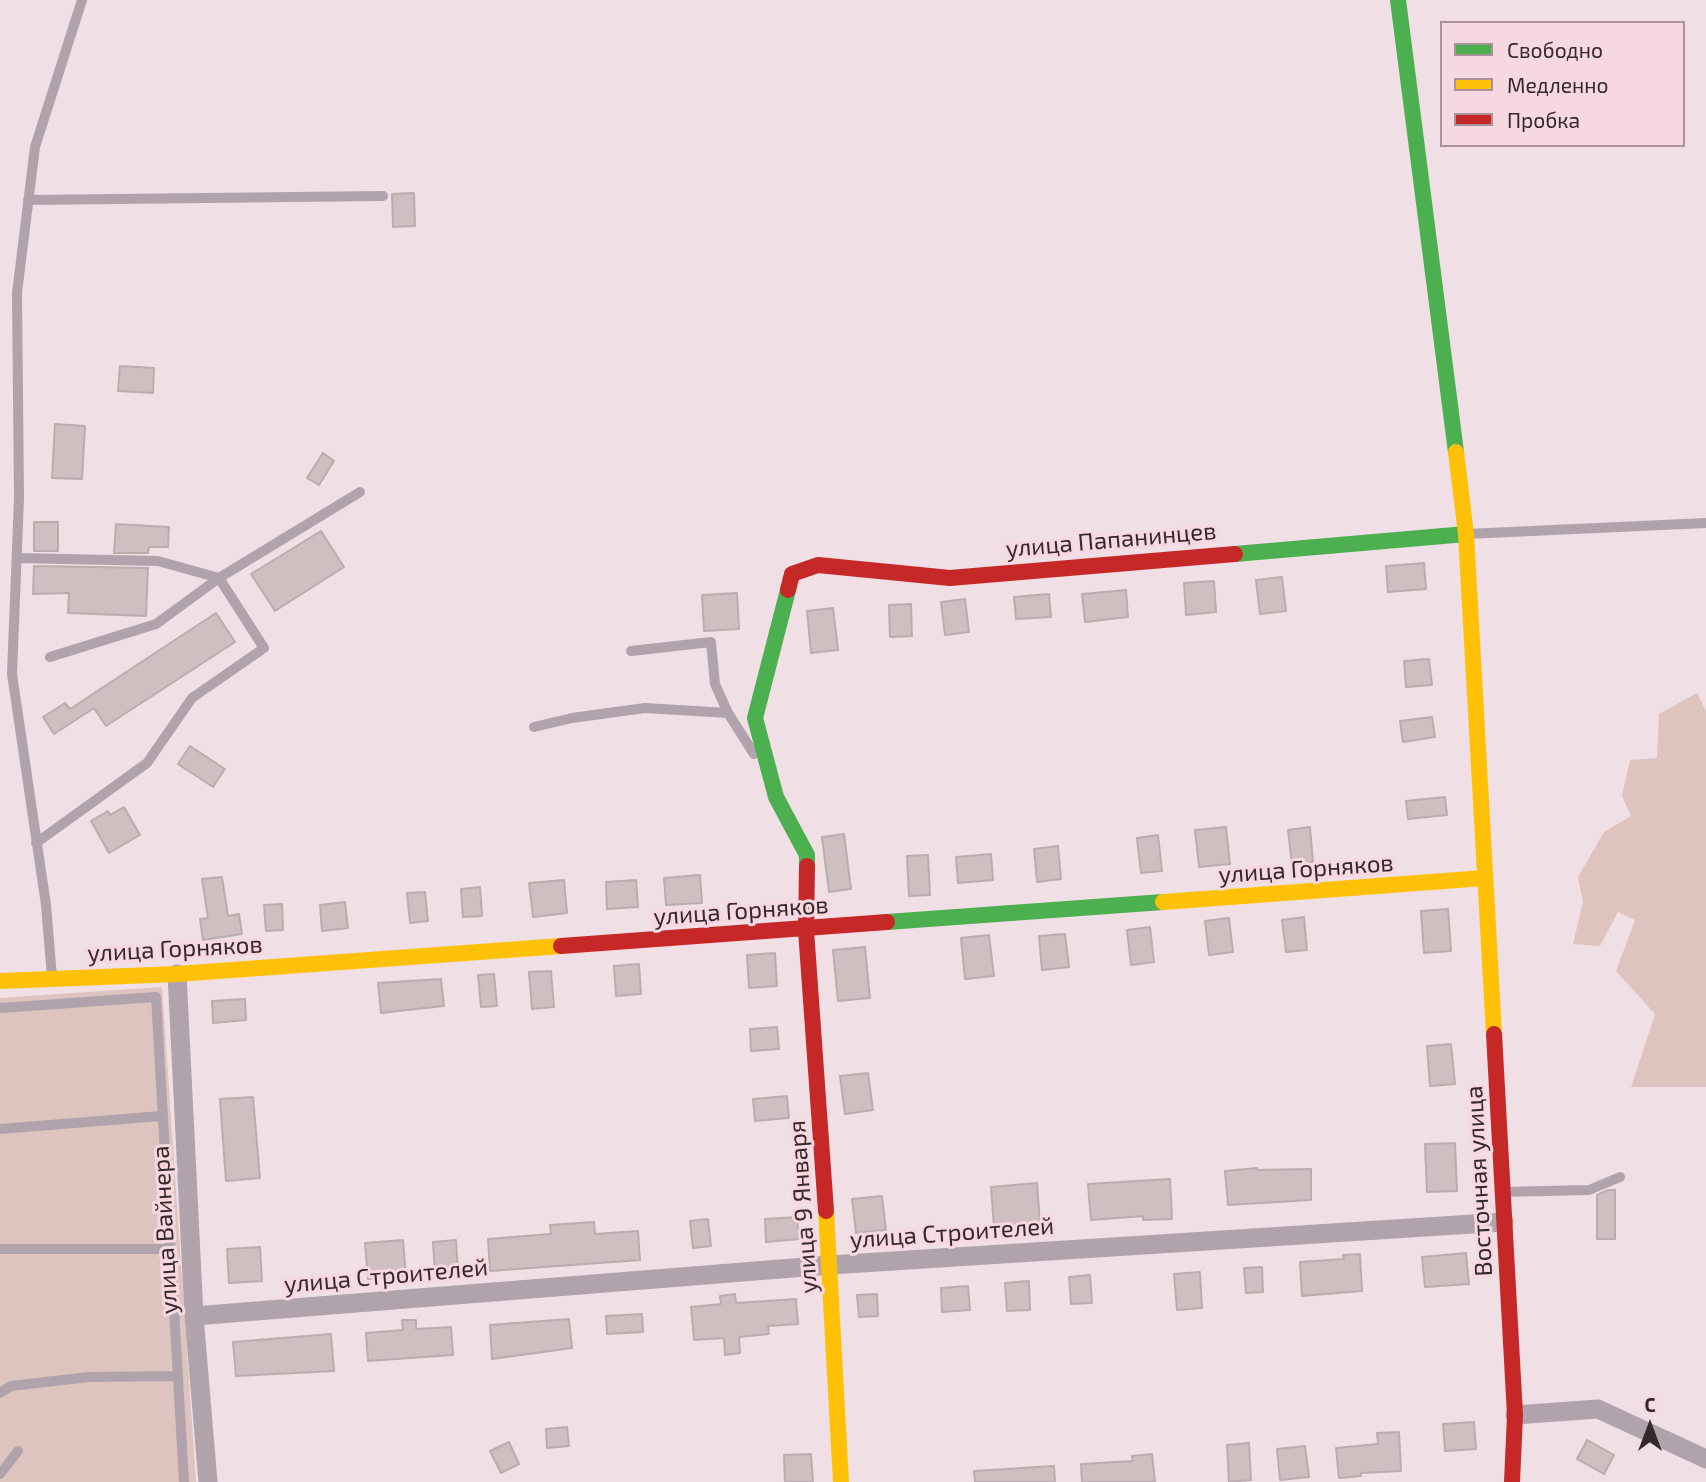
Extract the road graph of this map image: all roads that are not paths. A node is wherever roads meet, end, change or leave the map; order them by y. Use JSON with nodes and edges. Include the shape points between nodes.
{"nodes":[{"id":1,"x":82,"y":0,"type":"edge"},
{"id":2,"x":1398,"y":0,"type":"edge"},
{"id":3,"x":383,"y":196,"type":"dead end"},
{"id":4,"x":28,"y":200,"type":"junction"},
{"id":5,"x":360,"y":492,"type":"dead end"},
{"id":6,"x":1706,"y":523,"type":"edge"},
{"id":7,"x":1466,"y":534,"type":"junction"},
{"id":8,"x":17,"y":558,"type":"junction"},
{"id":9,"x":219,"y":578,"type":"junction"},
{"id":10,"x":783,"y":603,"type":"joint"},
{"id":11,"x":631,"y":651,"type":"dead end"},
{"id":12,"x":50,"y":657,"type":"dead end"},
{"id":13,"x":728,"y":713,"type":"junction"},
{"id":14,"x":534,"y":727,"type":"dead end"},
{"id":15,"x":773,"y":785,"type":"junction"},
{"id":16,"x":36,"y":843,"type":"junction"},
{"id":17,"x":1484,"y":878,"type":"junction"},
{"id":18,"x":806,"y":930,"type":"junction"},
{"id":19,"x":177,"y":974,"type":"junction"},
{"id":20,"x":52,"y":978,"type":"junction"},
{"id":21,"x":0,"y":981,"type":"edge"},
{"id":22,"x":0,"y":1008,"type":"edge"},
{"id":23,"x":161,"y":1116,"type":"junction"},
{"id":24,"x":0,"y":1129,"type":"edge"},
{"id":25,"x":1620,"y":1177,"type":"dead end"},
{"id":26,"x":1502,"y":1192,"type":"junction"},
{"id":27,"x":1504,"y":1222,"type":"junction"},
{"id":28,"x":0,"y":1249,"type":"edge"},
{"id":29,"x":171,"y":1249,"type":"junction"},
{"id":30,"x":830,"y":1265,"type":"junction"},
{"id":31,"x":194,"y":1317,"type":"junction"},
{"id":32,"x":177,"y":1376,"type":"junction"},
{"id":33,"x":0,"y":1394,"type":"edge"},
{"id":34,"x":1515,"y":1415,"type":"junction"},
{"id":35,"x":18,"y":1451,"type":"dead end"},
{"id":36,"x":1706,"y":1459,"type":"edge"},
{"id":37,"x":0,"y":1474,"type":"edge"},
{"id":38,"x":184,"y":1482,"type":"edge"},
{"id":39,"x":208,"y":1482,"type":"edge"},
{"id":40,"x":841,"y":1482,"type":"edge"},
{"id":41,"x":1513,"y":1482,"type":"edge"}],
"edges":[{"from":1,"to":4,"type":"lane","via":[[34,147]]},
{"from":2,"to":7,"type":"street","name":"Восточная улица"},
{"from":3,"to":4,"type":"lane"},
{"from":4,"to":8,"type":"lane","via":[[16,293]]},
{"from":5,"to":9,"type":"lane"},
{"from":6,"to":7,"type":"lane"},
{"from":7,"to":10,"type":"street","name":"улица Папанинцев","via":[[950,578],[818,565],[792,574]]},
{"from":7,"to":17,"type":"street","name":"Восточная улица"},
{"from":8,"to":9,"type":"lane","via":[[158,561]]},
{"from":8,"to":16,"type":"lane","via":[[12,674]]},
{"from":9,"to":12,"type":"lane","via":[[156,624]]},
{"from":9,"to":16,"type":"lane","via":[[264,648],[192,698],[148,763]]},
{"from":10,"to":15,"type":"street","name":"улица 9 Января","via":[[755,718]]},
{"from":11,"to":13,"type":"lane","via":[[711,642],[715,684]]},
{"from":13,"to":14,"type":"lane","via":[[645,708]]},
{"from":13,"to":15,"type":"lane"},
{"from":15,"to":18,"type":"street","name":"улица 9 Января","via":[[807,855]]},
{"from":16,"to":20,"type":"lane"},
{"from":17,"to":18,"type":"street","name":"улица Горняков"},
{"from":17,"to":26,"type":"street","name":"Восточная улица"},
{"from":18,"to":19,"type":"street","name":"улица Горняков"},
{"from":18,"to":30,"type":"street","name":"улица 9 Января"},
{"from":19,"to":20,"type":"street","name":"улица Горняков"},
{"from":19,"to":31,"type":"street","name":"улица Вайнера"},
{"from":20,"to":21,"type":"street","name":"улица Горняков"},
{"from":22,"to":23,"type":"lane","via":[[156,997]]},
{"from":23,"to":24,"type":"lane"},
{"from":23,"to":29,"type":"lane"},
{"from":25,"to":26,"type":"lane","via":[[1589,1190]]},
{"from":26,"to":27,"type":"street","name":"Восточная улица"},
{"from":27,"to":30,"type":"street","name":"улица Строителей"},
{"from":27,"to":34,"type":"street","name":"Восточная улица"},
{"from":28,"to":29,"type":"lane"},
{"from":29,"to":32,"type":"lane"},
{"from":30,"to":31,"type":"street","name":"улица Строителей"},
{"from":30,"to":40,"type":"street","name":"улица 9 Января"},
{"from":31,"to":39,"type":"street","name":"улица Вайнера"},
{"from":32,"to":33,"type":"lane","via":[[89,1377],[11,1386]]},
{"from":32,"to":38,"type":"lane"},
{"from":34,"to":36,"type":"street","via":[[1598,1409]]},
{"from":34,"to":41,"type":"street","name":"Восточная улица"},
{"from":35,"to":37,"type":"lane"}]}
